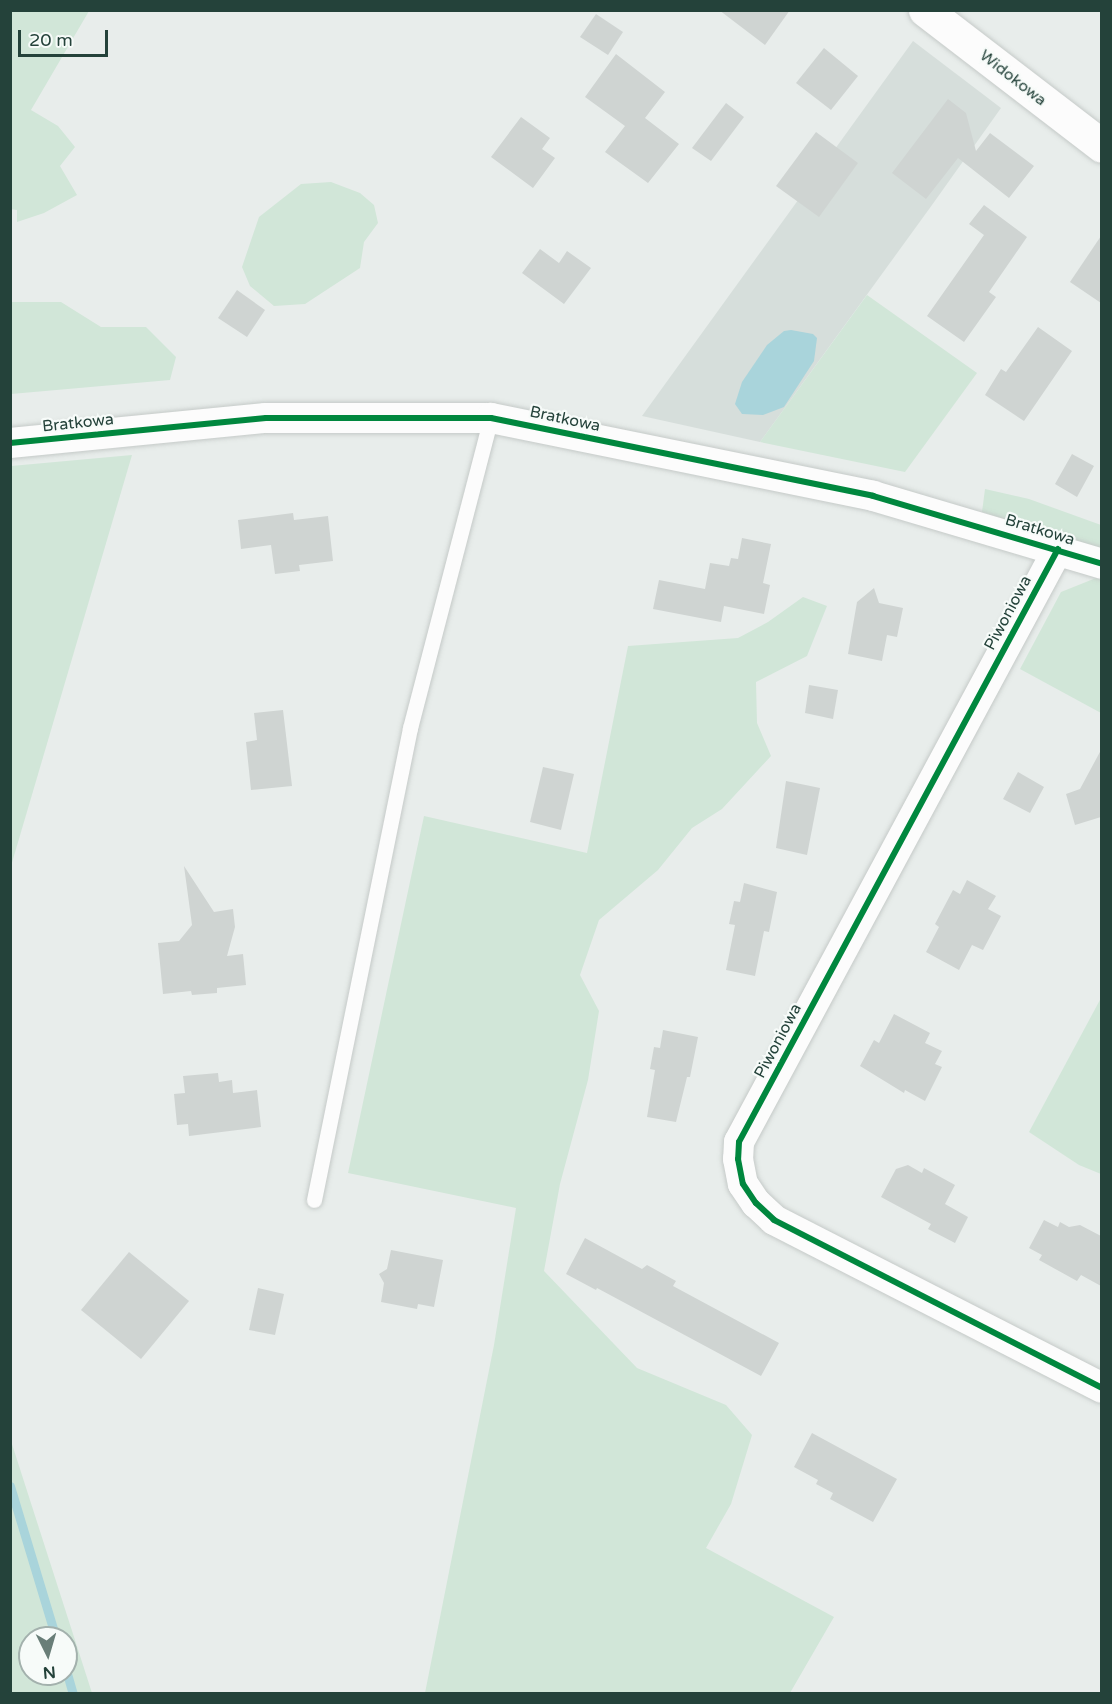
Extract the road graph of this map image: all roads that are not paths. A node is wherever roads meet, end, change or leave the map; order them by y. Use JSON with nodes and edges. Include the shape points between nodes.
{"nodes":[{"id":1,"x":925,"y":10,"type":"edge"},
{"id":2,"x":1101,"y":147,"type":"edge"},
{"id":3,"x":491,"y":418,"type":"junction"},
{"id":4,"x":10,"y":443,"type":"edge"},
{"id":5,"x":1058,"y":549,"type":"junction"},
{"id":6,"x":1101,"y":564,"type":"edge"},
{"id":7,"x":314,"y":1200,"type":"dead end"},
{"id":8,"x":1101,"y":1388,"type":"edge"}],
"edges":[{"from":1,"to":2,"type":"street","name":"Widokowa"},
{"from":3,"to":4,"type":"street","name":"Bratkowa","via":[[267,418]]},
{"from":3,"to":5,"type":"street","name":"Bratkowa","via":[[873,496]]},
{"from":3,"to":7,"type":"lane","via":[[410,728]]},
{"from":5,"to":6,"type":"street","name":"Bratkowa"},
{"from":5,"to":8,"type":"street","name":"Piwoniowa","via":[[739,1142],[738,1159],[743,1184],[774,1220]]}]}
